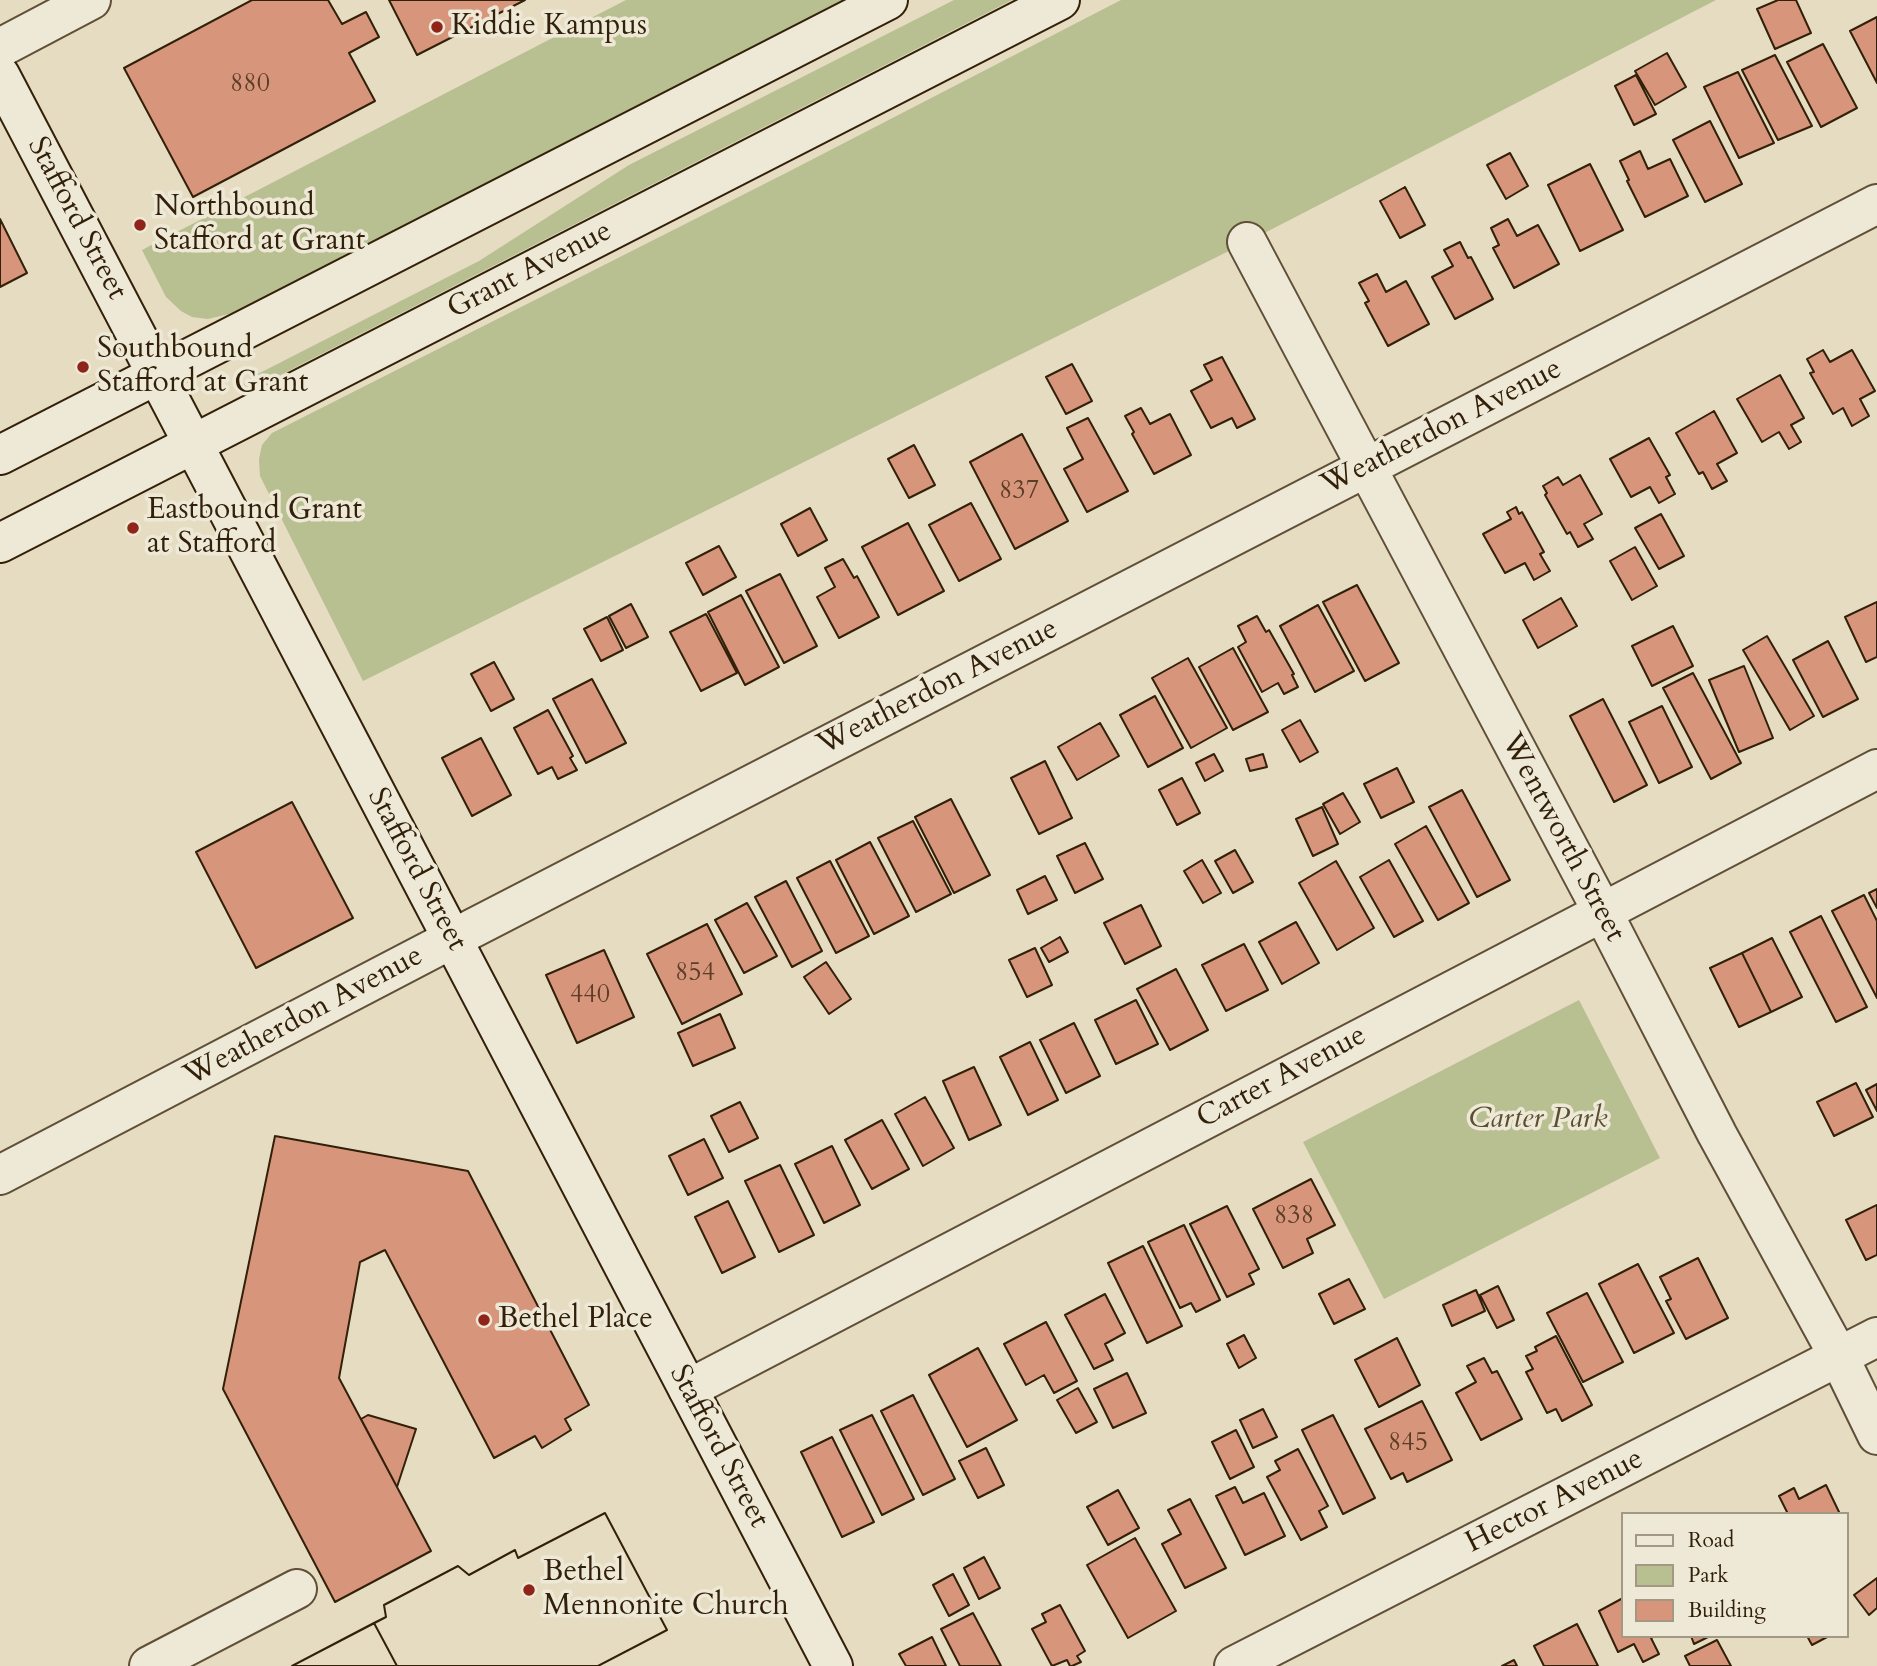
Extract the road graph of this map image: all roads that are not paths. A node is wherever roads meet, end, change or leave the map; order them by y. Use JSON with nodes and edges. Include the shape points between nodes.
{"nodes":[{"id":1,"x":92,"y":0,"type":"edge"},
{"id":2,"x":888,"y":0,"type":"edge"},
{"id":3,"x":1060,"y":0,"type":"edge"},
{"id":4,"x":0,"y":48,"type":"edge"},
{"id":5,"x":0,"y":75,"type":"edge"},
{"id":6,"x":1877,"y":204,"type":"edge"},
{"id":7,"x":1247,"y":242,"type":"dead end"},
{"id":8,"x":157,"y":375,"type":"junction"},
{"id":9,"x":193,"y":444,"type":"junction"},
{"id":10,"x":0,"y":455,"type":"edge"},
{"id":11,"x":1366,"y":467,"type":"junction"},
{"id":12,"x":0,"y":543,"type":"edge"},
{"id":13,"x":1877,"y":769,"type":"edge"},
{"id":14,"x":1602,"y":911,"type":"junction"},
{"id":15,"x":452,"y":939,"type":"junction"},
{"id":16,"x":0,"y":1175,"type":"edge"},
{"id":17,"x":1877,"y":1337,"type":"edge"},
{"id":18,"x":1839,"y":1357,"type":"junction"},
{"id":19,"x":688,"y":1389,"type":"junction"},
{"id":20,"x":1877,"y":1435,"type":"edge"},
{"id":21,"x":297,"y":1589,"type":"dead end"},
{"id":22,"x":149,"y":1666,"type":"edge"},
{"id":23,"x":833,"y":1666,"type":"edge"},
{"id":24,"x":1234,"y":1666,"type":"edge"}],
"edges":[{"from":1,"to":4,"type":"street"},
{"from":2,"to":8,"type":"street"},
{"from":3,"to":9,"type":"street","name":"Grant Avenue"},
{"from":5,"to":8,"type":"street","name":"Stafford Street"},
{"from":6,"to":11,"type":"street","name":"Weatherdon Avenue"},
{"from":7,"to":11,"type":"street","name":"Wentworth Street"},
{"from":8,"to":9,"type":"street","name":"Stafford Street"},
{"from":8,"to":10,"type":"street"},
{"from":9,"to":12,"type":"street","name":"Grant Avenue"},
{"from":9,"to":15,"type":"street","name":"Stafford Street"},
{"from":11,"to":14,"type":"street","name":"Wentworth Street"},
{"from":11,"to":15,"type":"street","name":"Weatherdon Avenue"},
{"from":13,"to":14,"type":"street","name":"Carter Avenue"},
{"from":14,"to":18,"type":"street","name":"Wentworth Street"},
{"from":14,"to":19,"type":"street","name":"Carter Avenue"},
{"from":15,"to":16,"type":"street","name":"Weatherdon Avenue"},
{"from":15,"to":19,"type":"street","name":"Stafford Street"},
{"from":17,"to":18,"type":"street","name":"Hector Avenue"},
{"from":18,"to":20,"type":"street","name":"Wentworth Street"},
{"from":18,"to":24,"type":"street","name":"Hector Avenue"},
{"from":19,"to":23,"type":"street","name":"Stafford Street"},
{"from":21,"to":22,"type":"street"}]}
